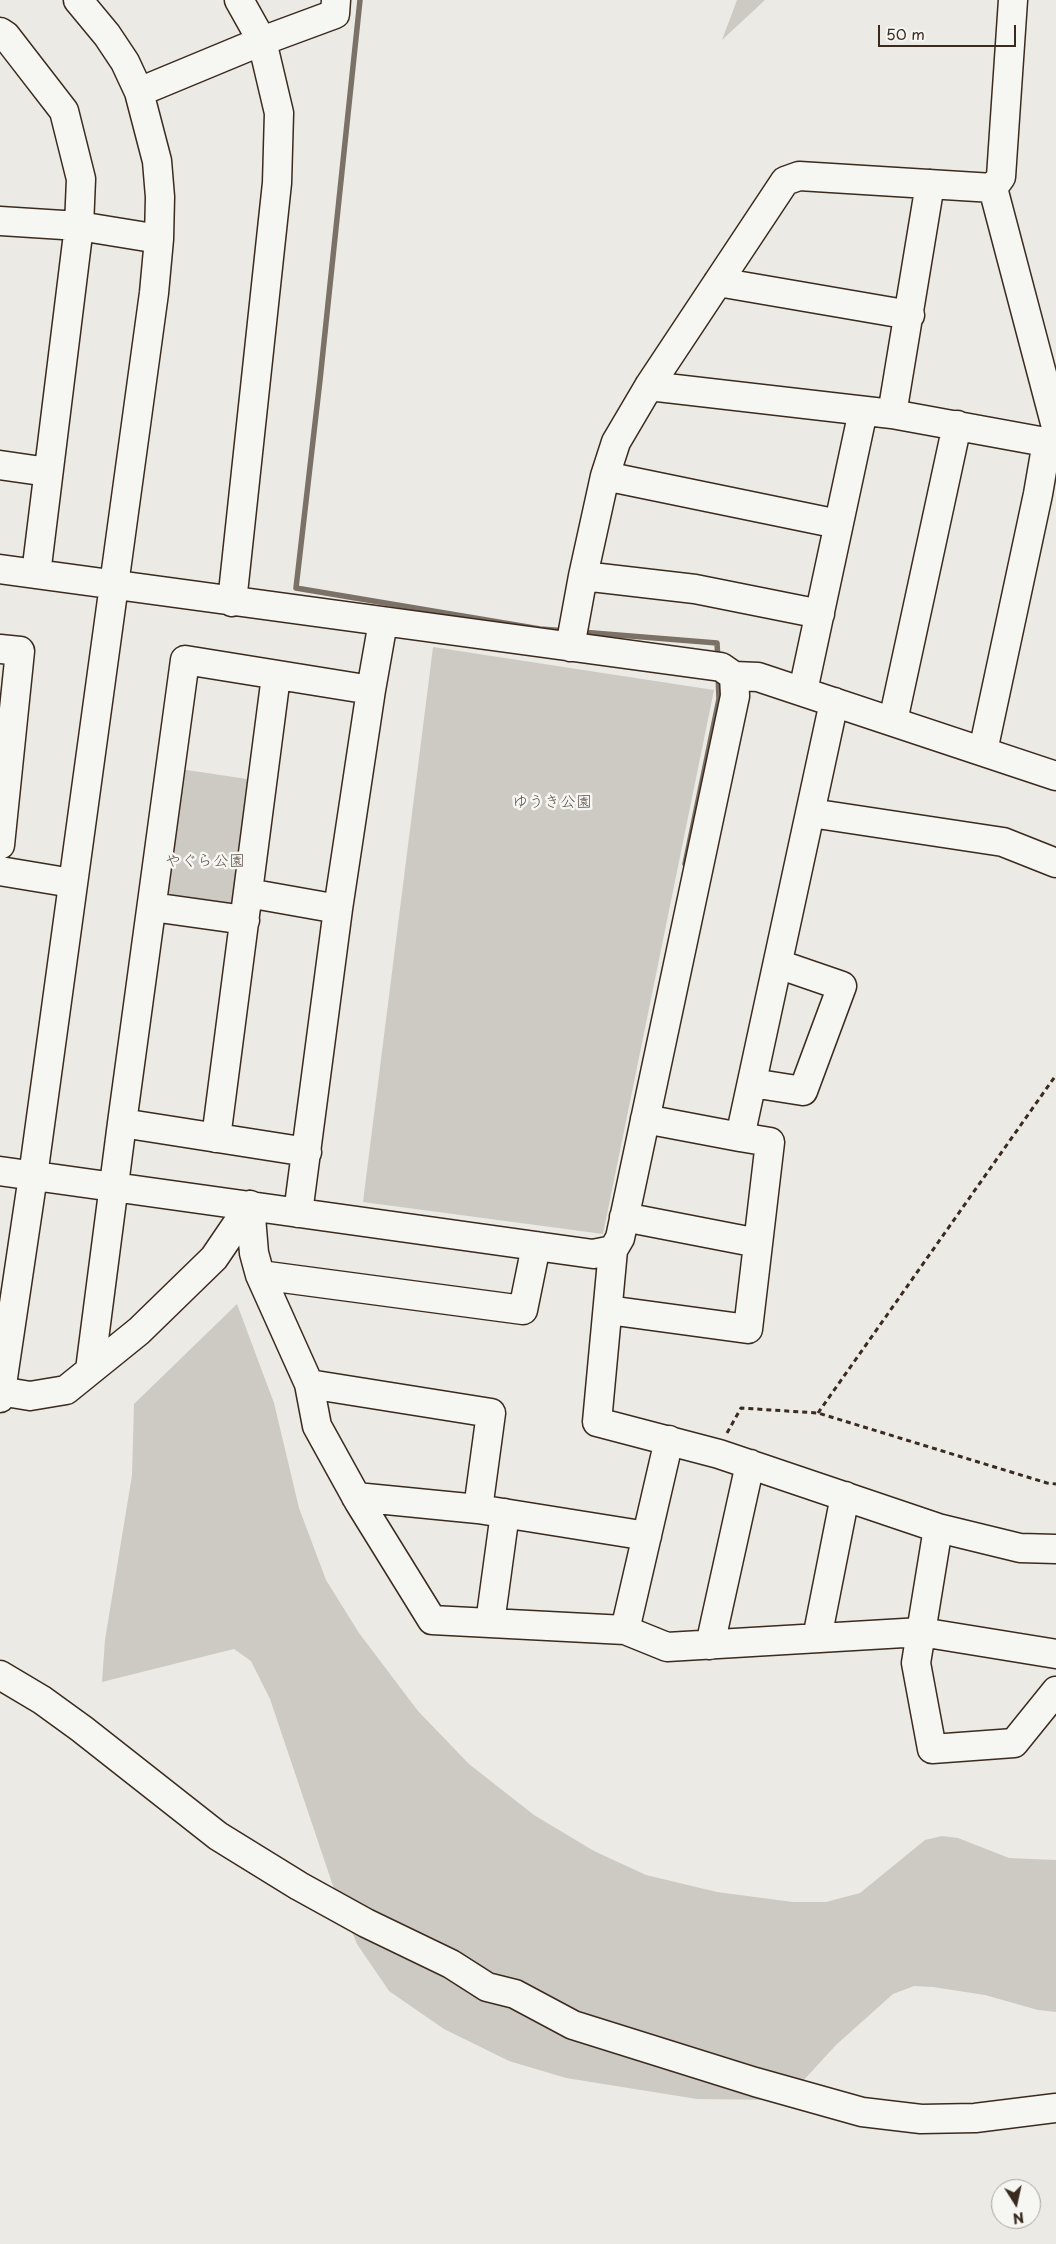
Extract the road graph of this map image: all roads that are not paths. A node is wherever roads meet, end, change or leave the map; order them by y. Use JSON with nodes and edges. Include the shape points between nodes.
{"nodes":[{"id":1,"x":78,"y":0,"type":"edge"},
{"id":2,"x":239,"y":0,"type":"edge"},
{"id":3,"x":336,"y":0,"type":"edge"},
{"id":4,"x":1013,"y":0,"type":"edge"},
{"id":5,"x":0,"y":32,"type":"edge"},
{"id":6,"x":262,"y":41,"type":"junction"},
{"id":7,"x":138,"y":92,"type":"junction"},
{"id":8,"x":930,"y":184,"type":"junction"},
{"id":9,"x":992,"y":188,"type":"junction"},
{"id":10,"x":0,"y":220,"type":"edge"},
{"id":11,"x":79,"y":226,"type":"junction"},
{"id":12,"x":159,"y":239,"type":"junction"},
{"id":13,"x":718,"y":282,"type":"junction"},
{"id":14,"x":910,"y":315,"type":"junction"},
{"id":15,"x":649,"y":386,"type":"junction"},
{"id":16,"x":863,"y":411,"type":"junction"},
{"id":17,"x":892,"y":414,"type":"junction"},
{"id":18,"x":957,"y":425,"type":"junction"},
{"id":19,"x":1053,"y":437,"type":"edge"},
{"id":20,"x":0,"y":465,"type":"edge"},
{"id":21,"x":48,"y":472,"type":"junction"},
{"id":22,"x":605,"y":476,"type":"junction"},
{"id":23,"x":838,"y":524,"type":"junction"},
{"id":24,"x":0,"y":569,"type":"edge"},
{"id":25,"x":36,"y":574,"type":"junction"},
{"id":26,"x":583,"y":576,"type":"junction"},
{"id":27,"x":114,"y":586,"type":"junction"},
{"id":28,"x":232,"y":602,"type":"junction"},
{"id":29,"x":820,"y":614,"type":"junction"},
{"id":30,"x":383,"y":622,"type":"junction"},
{"id":31,"x":570,"y":646,"type":"junction"},
{"id":32,"x":0,"y":649,"type":"edge"},
{"id":33,"x":276,"y":676,"type":"junction"},
{"id":34,"x":734,"y":676,"type":"junction"},
{"id":35,"x":371,"y":690,"type":"junction"},
{"id":36,"x":803,"y":691,"type":"junction"},
{"id":37,"x":834,"y":702,"type":"junction"},
{"id":38,"x":893,"y":721,"type":"junction"},
{"id":39,"x":984,"y":751,"type":"junction"},
{"id":40,"x":4,"y":761,"type":"edge"},
{"id":41,"x":1056,"y":776,"type":"edge"},
{"id":42,"x":811,"y":814,"type":"junction"},
{"id":43,"x":0,"y":845,"type":"edge"},
{"id":44,"x":1056,"y":863,"type":"edge"},
{"id":45,"x":0,"y":871,"type":"edge"},
{"id":46,"x":72,"y":884,"type":"junction"},
{"id":47,"x":248,"y":894,"type":"junction"},
{"id":48,"x":152,"y":907,"type":"junction"},
{"id":49,"x":338,"y":909,"type":"junction"},
{"id":50,"x":245,"y":920,"type":"junction"},
{"id":51,"x":778,"y":964,"type":"junction"},
{"id":52,"x":752,"y":1083,"type":"junction"},
{"id":53,"x":645,"y":1119,"type":"junction"},
{"id":54,"x":122,"y":1123,"type":"junction"},
{"id":55,"x":740,"y":1137,"type":"junction"},
{"id":56,"x":216,"y":1138,"type":"junction"},
{"id":57,"x":307,"y":1152,"type":"junction"},
{"id":58,"x":0,"y":1171,"type":"edge"},
{"id":59,"x":33,"y":1176,"type":"junction"},
{"id":60,"x":114,"y":1186,"type":"junction"},
{"id":61,"x":250,"y":1206,"type":"junction"},
{"id":62,"x":298,"y":1213,"type":"junction"},
{"id":63,"x":624,"y":1217,"type":"junction"},
{"id":64,"x":758,"y":1243,"type":"junction"},
{"id":65,"x":536,"y":1246,"type":"junction"},
{"id":66,"x":613,"y":1250,"type":"junction"},
{"id":67,"x":260,"y":1275,"type":"junction"},
{"id":68,"x":608,"y":1310,"type":"junction"},
{"id":69,"x":90,"y":1370,"type":"junction"},
{"id":70,"x":309,"y":1384,"type":"junction"},
{"id":71,"x":1,"y":1394,"type":"edge"},
{"id":72,"x":670,"y":1440,"type":"junction"},
{"id":73,"x":750,"y":1464,"type":"junction"},
{"id":74,"x":845,"y":1496,"type":"junction"},
{"id":75,"x":356,"y":1497,"type":"junction"},
{"id":76,"x":492,"y":1511,"type":"junction"},
{"id":77,"x":938,"y":1528,"type":"junction"},
{"id":78,"x":647,"y":1536,"type":"junction"},
{"id":79,"x":1056,"y":1549,"type":"edge"},
{"id":80,"x":490,"y":1623,"type":"junction"},
{"id":81,"x":625,"y":1630,"type":"junction"},
{"id":82,"x":921,"y":1632,"type":"junction"},
{"id":83,"x":817,"y":1638,"type":"junction"},
{"id":84,"x":710,"y":1645,"type":"junction"},
{"id":85,"x":1056,"y":1654,"type":"edge"},
{"id":86,"x":0,"y":1675,"type":"edge"},
{"id":87,"x":1056,"y":1691,"type":"edge"},
{"id":88,"x":1056,"y":2108,"type":"edge"}],
"edges":[{"from":1,"to":7,"type":"street","via":[[108,35]]},
{"from":2,"to":6,"type":"street"},
{"from":3,"to":6,"type":"street","via":[[335,14]]},
{"from":4,"to":9,"type":"street","via":[[1001,177]]},
{"from":5,"to":11,"type":"street","via":[[64,111],[81,179]]},
{"from":6,"to":7,"type":"street"},
{"from":6,"to":28,"type":"street","via":[[279,113],[277,183]]},
{"from":7,"to":12,"type":"street","via":[[157,161]]},
{"from":8,"to":9,"type":"street"},
{"from":8,"to":13,"type":"street","via":[[799,176],[786,181]]},
{"from":8,"to":14,"type":"street"},
{"from":9,"to":19,"type":"street"},
{"from":10,"to":11,"type":"street"},
{"from":11,"to":12,"type":"street"},
{"from":11,"to":21,"type":"street"},
{"from":12,"to":27,"type":"street"},
{"from":13,"to":14,"type":"street"},
{"from":13,"to":15,"type":"street"},
{"from":14,"to":17,"type":"street"},
{"from":15,"to":16,"type":"street"},
{"from":15,"to":22,"type":"street","via":[[616,442]]},
{"from":16,"to":17,"type":"street"},
{"from":16,"to":23,"type":"street"},
{"from":17,"to":18,"type":"street"},
{"from":18,"to":19,"type":"street"},
{"from":18,"to":38,"type":"street"},
{"from":19,"to":39,"type":"street"},
{"from":20,"to":21,"type":"street"},
{"from":21,"to":25,"type":"street"},
{"from":22,"to":23,"type":"street"},
{"from":22,"to":26,"type":"street"},
{"from":23,"to":29,"type":"street"},
{"from":24,"to":25,"type":"street"},
{"from":25,"to":27,"type":"street"},
{"from":26,"to":29,"type":"street","via":[[695,589]]},
{"from":26,"to":31,"type":"street"},
{"from":27,"to":28,"type":"street"},
{"from":27,"to":46,"type":"street"},
{"from":28,"to":30,"type":"street"},
{"from":29,"to":36,"type":"street"},
{"from":30,"to":31,"type":"street"},
{"from":30,"to":35,"type":"street"},
{"from":31,"to":34,"type":"street","via":[[722,666]]},
{"from":32,"to":40,"type":"street","via":[[20,652]]},
{"from":33,"to":35,"type":"street"},
{"from":33,"to":47,"type":"street"},
{"from":33,"to":48,"type":"street","via":[[185,660]]},
{"from":34,"to":36,"type":"street","via":[[758,676]]},
{"from":34,"to":53,"type":"street","via":[[735,696]]},
{"from":35,"to":49,"type":"street"},
{"from":36,"to":37,"type":"street"},
{"from":37,"to":38,"type":"street"},
{"from":37,"to":42,"type":"street"},
{"from":38,"to":39,"type":"street"},
{"from":39,"to":41,"type":"street"},
{"from":40,"to":43,"type":"street"},
{"from":42,"to":44,"type":"street","via":[[1004,842]]},
{"from":42,"to":51,"type":"street"},
{"from":45,"to":46,"type":"street"},
{"from":46,"to":59,"type":"street"},
{"from":47,"to":49,"type":"street"},
{"from":47,"to":50,"type":"street"},
{"from":48,"to":50,"type":"street"},
{"from":48,"to":54,"type":"street"},
{"from":49,"to":57,"type":"street"},
{"from":50,"to":56,"type":"street"},
{"from":51,"to":52,"type":"street"},
{"from":51,"to":52,"type":"street","via":[[842,986],[803,1091]]},
{"from":52,"to":55,"type":"street"},
{"from":53,"to":55,"type":"street"},
{"from":53,"to":63,"type":"street"},
{"from":54,"to":56,"type":"street"},
{"from":54,"to":60,"type":"street"},
{"from":55,"to":64,"type":"street","via":[[770,1142]]},
{"from":56,"to":57,"type":"street"},
{"from":57,"to":62,"type":"street"},
{"from":58,"to":59,"type":"street"},
{"from":59,"to":60,"type":"street"},
{"from":59,"to":71,"type":"street"},
{"from":60,"to":61,"type":"street"},
{"from":60,"to":69,"type":"street"},
{"from":61,"to":62,"type":"street"},
{"from":61,"to":67,"type":"street","via":[[254,1253]]},
{"from":61,"to":69,"type":"street","via":[[214,1258],[139,1331]]},
{"from":62,"to":65,"type":"street"},
{"from":63,"to":64,"type":"street"},
{"from":63,"to":66,"type":"street","via":[[620,1238]]},
{"from":64,"to":68,"type":"street","via":[[748,1329]]},
{"from":65,"to":66,"type":"street","via":[[593,1254]]},
{"from":65,"to":67,"type":"street","via":[[523,1310]]},
{"from":66,"to":68,"type":"street"},
{"from":67,"to":70,"type":"street"},
{"from":68,"to":72,"type":"street","via":[[597,1422]]},
{"from":69,"to":71,"type":"street","via":[[66,1390],[30,1396]]},
{"from":70,"to":75,"type":"street","via":[[317,1426]]},
{"from":70,"to":76,"type":"street","via":[[491,1413]]},
{"from":72,"to":73,"type":"street"},
{"from":72,"to":78,"type":"street"},
{"from":73,"to":74,"type":"street"},
{"from":73,"to":84,"type":"street"},
{"from":74,"to":77,"type":"street"},
{"from":74,"to":83,"type":"street"},
{"from":75,"to":76,"type":"street"},
{"from":75,"to":80,"type":"street","via":[[432,1620]]},
{"from":76,"to":78,"type":"street"},
{"from":76,"to":80,"type":"street"},
{"from":77,"to":79,"type":"street","via":[[1020,1548]]},
{"from":77,"to":82,"type":"street"},
{"from":78,"to":81,"type":"street"},
{"from":80,"to":81,"type":"street"},
{"from":81,"to":84,"type":"street","via":[[667,1647]]},
{"from":82,"to":83,"type":"street"},
{"from":82,"to":85,"type":"street"},
{"from":82,"to":87,"type":"street","via":[[916,1663],[932,1749],[1014,1743]]},
{"from":83,"to":84,"type":"street"},
{"from":86,"to":88,"type":"street","via":[[74,1723],[218,1836],[291,1881],[366,1923],[451,1964],[487,1987],[515,1994],[573,2025],[862,2112],[921,2119],[975,2118]]}]}
